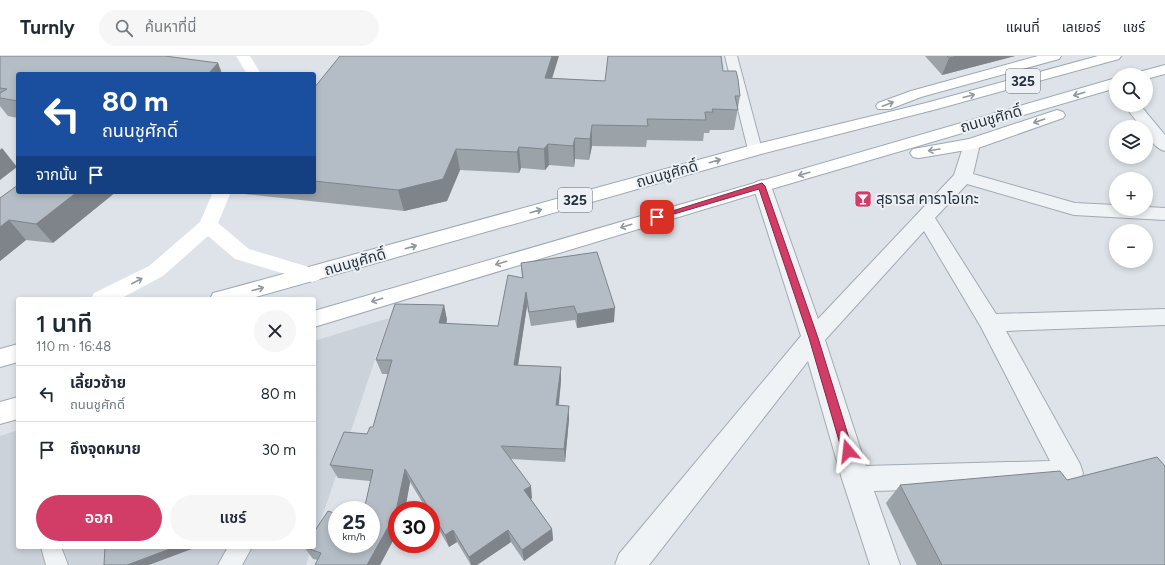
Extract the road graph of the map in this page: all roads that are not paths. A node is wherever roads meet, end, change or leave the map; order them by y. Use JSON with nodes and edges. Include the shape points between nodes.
{"nodes":[{"id":1,"x":243,"y":56,"type":"edge"},
{"id":2,"x":731,"y":56,"type":"edge"},
{"id":3,"x":1054,"y":56,"type":"edge"},
{"id":4,"x":1114,"y":56,"type":"edge"},
{"id":5,"x":1165,"y":69,"type":"edge"},
{"id":6,"x":253,"y":72,"type":"edge"},
{"id":7,"x":1153,"y":72,"type":"edge"},
{"id":8,"x":1165,"y":80,"type":"edge"},
{"id":9,"x":1153,"y":84,"type":"edge"},
{"id":10,"x":1109,"y":86,"type":"edge"},
{"id":11,"x":1109,"y":96,"type":"edge"},
{"id":12,"x":1138,"y":112,"type":"edge"},
{"id":13,"x":968,"y":136,"type":"junction"},
{"id":14,"x":786,"y":143,"type":"junction"},
{"id":15,"x":1165,"y":146,"type":"edge"},
{"id":16,"x":755,"y":150,"type":"junction"},
{"id":17,"x":963,"y":177,"type":"junction"},
{"id":18,"x":762,"y":186,"type":"junction"},
{"id":19,"x":221,"y":194,"type":"edge"},
{"id":20,"x":1165,"y":214,"type":"edge"},
{"id":21,"x":925,"y":217,"type":"junction"},
{"id":22,"x":208,"y":225,"type":"junction"},
{"id":23,"x":312,"y":274,"type":"junction"},
{"id":24,"x":106,"y":297,"type":"edge"},
{"id":25,"x":228,"y":297,"type":"edge"},
{"id":26,"x":1165,"y":317,"type":"edge"},
{"id":27,"x":316,"y":318,"type":"edge"},
{"id":28,"x":990,"y":323,"type":"junction"},
{"id":29,"x":813,"y":338,"type":"junction"},
{"id":30,"x":16,"y":346,"type":"edge"},
{"id":31,"x":16,"y":354,"type":"edge"},
{"id":32,"x":0,"y":355,"type":"edge"},
{"id":33,"x":0,"y":358,"type":"edge"},
{"id":34,"x":16,"y":409,"type":"edge"},
{"id":35,"x":0,"y":413,"type":"edge"},
{"id":36,"x":856,"y":479,"type":"junction"},
{"id":37,"x":240,"y":549,"type":"edge"},
{"id":38,"x":229,"y":565,"type":"edge"},
{"id":39,"x":630,"y":565,"type":"edge"},
{"id":40,"x":885,"y":565,"type":"edge"}],
"edges":[{"from":1,"to":6,"type":"main road"},
{"from":2,"to":16,"type":"lane"},
{"from":14,"to":3,"type":"main road","one_way":true,"via":[[916,94]]},
{"from":14,"to":4,"type":"main road","name":"ถนนชูศักดิ์","number":"325","one_way":true},
{"from":5,"to":7,"type":"main road"},
{"from":8,"to":9,"type":"main road"},
{"from":10,"to":13,"type":"main road","name":"ถนนชูศักดิ์","number":"325","one_way":true},
{"from":11,"to":13,"type":"main road","one_way":true},
{"from":12,"to":15,"type":"street"},
{"from":13,"to":17,"type":"street"},
{"from":13,"to":18,"type":"main road","name":"ถนนชูศักดิ์","number":"325","one_way":true,"via":[[825,168]]},
{"from":14,"to":16,"type":"main road","name":"ถนนชูศักดิ์","number":"325"},
{"from":23,"to":16,"type":"main road","name":"ถนนชูศักดิ์","number":"325","one_way":true},
{"from":17,"to":20,"type":"street","via":[[1074,209]]},
{"from":17,"to":21,"type":"street"},
{"from":18,"to":27,"type":"main road","name":"ถนนชูศักดิ์","number":"325","one_way":true},
{"from":18,"to":29,"type":"street"},
{"from":19,"to":22,"type":"main road"},
{"from":21,"to":28,"type":"street"},
{"from":21,"to":29,"type":"street"},
{"from":22,"to":23,"type":"main road","via":[[242,254]]},
{"from":24,"to":22,"type":"main road","one_way":true,"via":[[156,271]]},
{"from":25,"to":23,"type":"main road","name":"ถนนชูศักดิ์","number":"325","one_way":true},
{"from":26,"to":28,"type":"street"},
{"from":28,"to":36,"type":"street","via":[[1070,473]]},
{"from":29,"to":36,"type":"street"},
{"from":29,"to":39,"type":"street"},
{"from":30,"to":32,"type":"main road"},
{"from":31,"to":33,"type":"main road"},
{"from":34,"to":35,"type":"main road"},
{"from":36,"to":40,"type":"street"},
{"from":37,"to":38,"type":"lane"}]}
